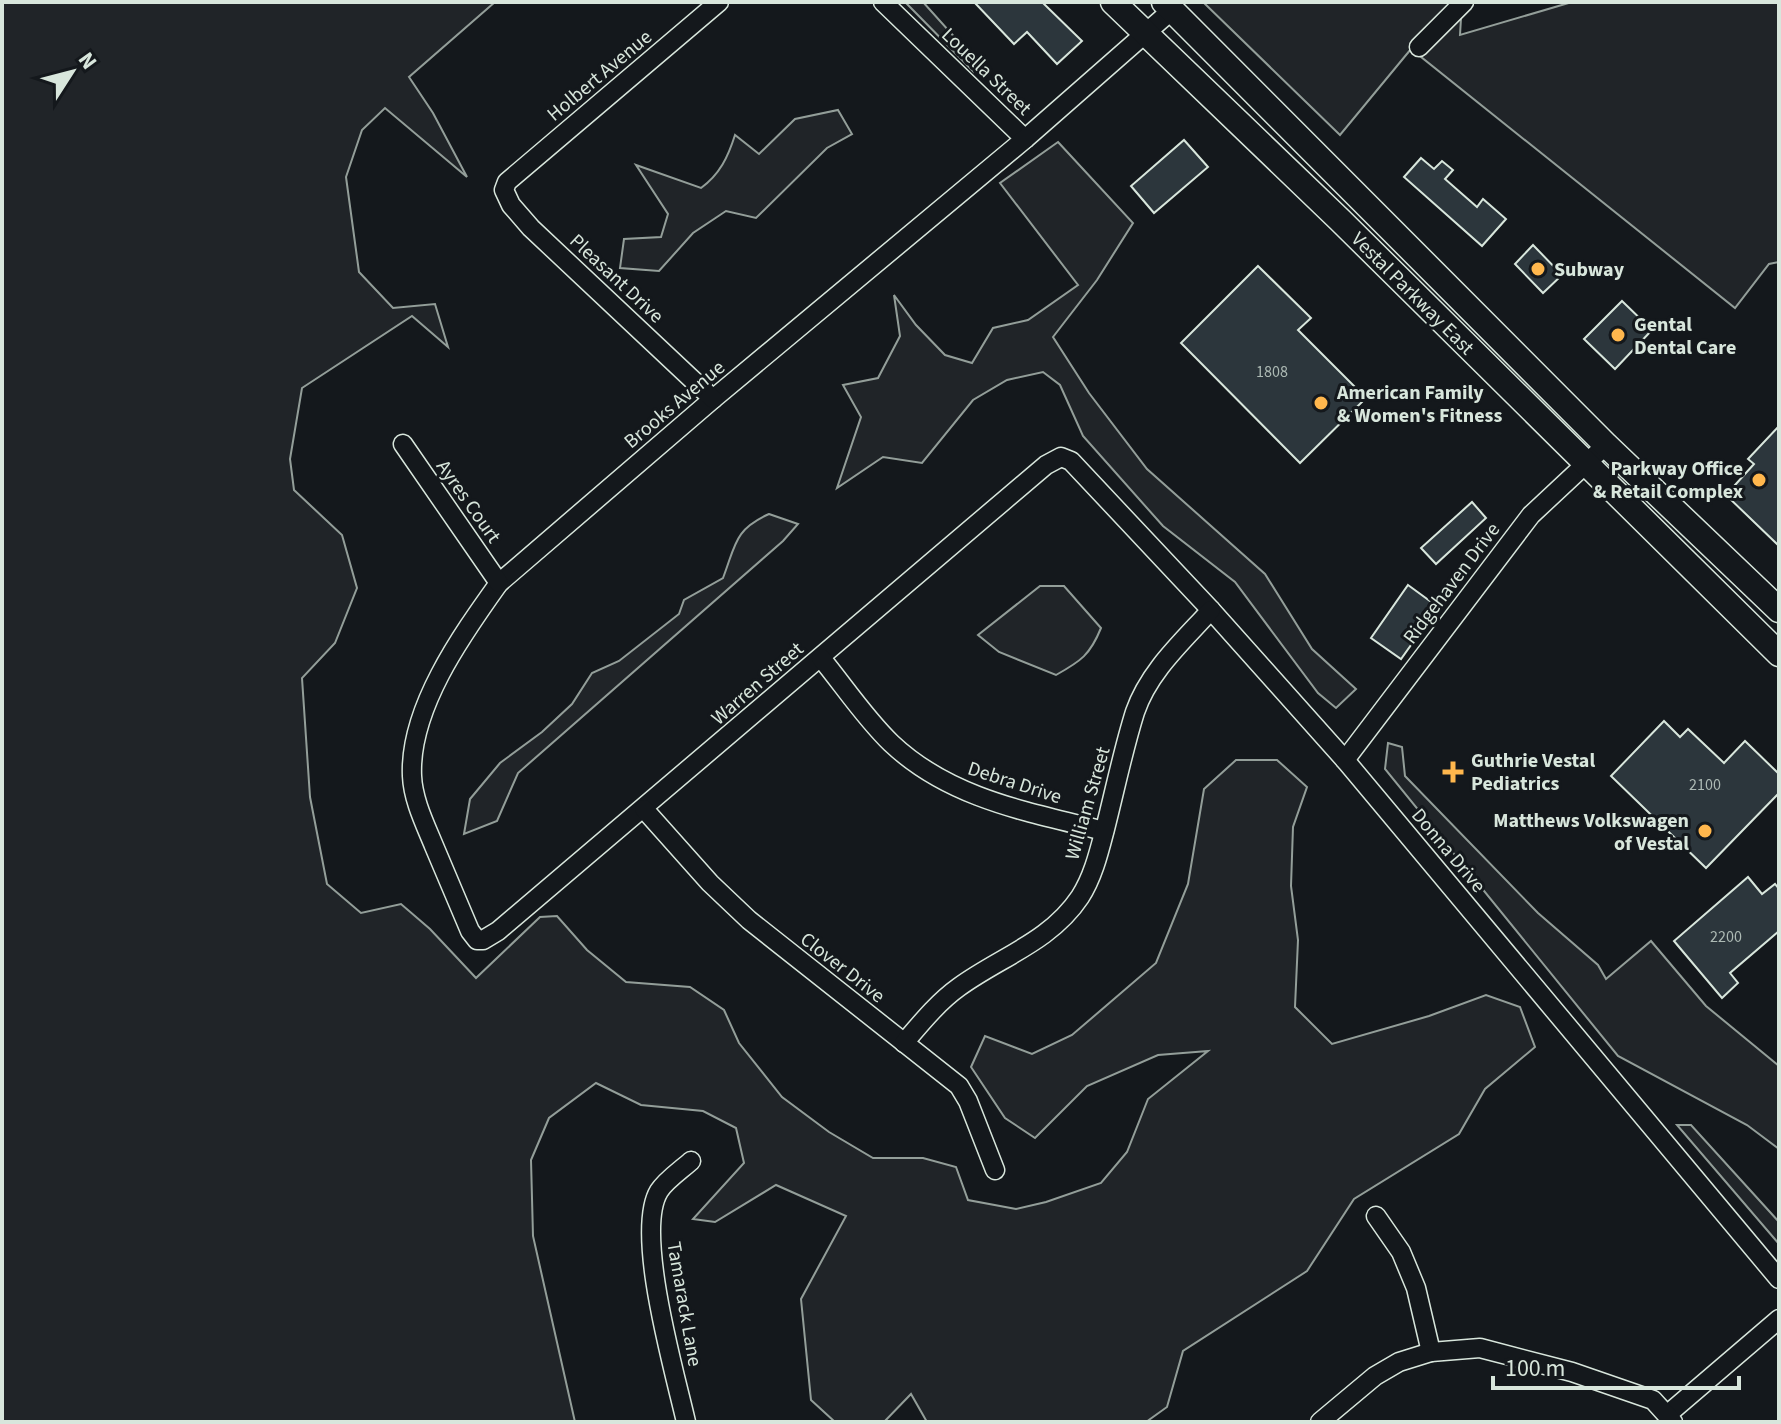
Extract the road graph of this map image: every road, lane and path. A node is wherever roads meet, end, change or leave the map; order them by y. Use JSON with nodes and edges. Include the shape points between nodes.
{"nodes":[{"id":1,"x":719,"y":2,"type":"edge"},
{"id":2,"x":883,"y":2,"type":"edge"},
{"id":3,"x":1113,"y":2,"type":"edge"},
{"id":4,"x":1464,"y":2,"type":"edge"},
{"id":5,"x":1168,"y":6,"type":"edge"},
{"id":6,"x":1145,"y":32,"type":"junction"},
{"id":7,"x":1419,"y":47,"type":"dead end"},
{"id":8,"x":1025,"y":139,"type":"junction"},
{"id":9,"x":507,"y":182,"type":"joint"},
{"id":10,"x":713,"y":399,"type":"junction"},
{"id":11,"x":403,"y":444,"type":"dead end"},
{"id":12,"x":1606,"y":445,"type":"junction"},
{"id":13,"x":1071,"y":461,"type":"joint"},
{"id":14,"x":1584,"y":464,"type":"junction"},
{"id":15,"x":499,"y":583,"type":"junction"},
{"id":16,"x":1211,"y":610,"type":"junction"},
{"id":17,"x":1779,"y":610,"type":"edge"},
{"id":18,"x":1779,"y":654,"type":"edge"},
{"id":19,"x":821,"y":658,"type":"junction"},
{"id":20,"x":1345,"y":760,"type":"junction"},
{"id":21,"x":644,"y":809,"type":"junction"},
{"id":22,"x":1104,"y":831,"type":"junction"},
{"id":23,"x":473,"y":935,"type":"joint"},
{"id":24,"x":904,"y":1043,"type":"junction"},
{"id":25,"x":691,"y":1161,"type":"dead end"},
{"id":26,"x":995,"y":1170,"type":"dead end"},
{"id":27,"x":1376,"y":1216,"type":"dead end"},
{"id":28,"x":1779,"y":1279,"type":"edge"},
{"id":29,"x":1779,"y":1319,"type":"edge"},
{"id":30,"x":1431,"y":1352,"type":"junction"},
{"id":31,"x":1343,"y":1415,"type":"edge"},
{"id":32,"x":1670,"y":1418,"type":"edge"},
{"id":33,"x":686,"y":1422,"type":"edge"},
{"id":34,"x":1320,"y":1422,"type":"edge"}],
"edges":[{"from":1,"to":9,"type":"street","name":"Holbert Avenue"},
{"from":2,"to":8,"type":"street","name":"Louella Street"},
{"from":3,"to":6,"type":"main road","name":"Vestal Parkway East"},
{"from":4,"to":7,"type":"street"},
{"from":5,"to":6,"type":"street","name":"Brooks Avenue"},
{"from":5,"to":12,"type":"main road","name":"Vestal Parkway East"},
{"from":6,"to":8,"type":"street","name":"Brooks Avenue"},
{"from":6,"to":14,"type":"main road","name":"Vestal Parkway East"},
{"from":8,"to":10,"type":"street","name":"Brooks Avenue"},
{"from":9,"to":10,"type":"street","name":"Pleasant Drive","via":[[504,190],[511,205],[531,228]]},
{"from":10,"to":15,"type":"street","name":"Brooks Avenue"},
{"from":11,"to":15,"type":"street","name":"Ayres Court"},
{"from":12,"to":14,"type":"street","name":"Ridgehaven Drive"},
{"from":12,"to":17,"type":"main road","name":"Vestal Parkway East"},
{"from":13,"to":16,"type":"street","name":"Donna Drive"},
{"from":13,"to":19,"type":"street","name":"Warren Street","via":[[1061,457],[1046,465]]},
{"from":14,"to":18,"type":"main road","name":"Vestal Parkway East"},
{"from":14,"to":20,"type":"street","name":"Ridgehaven Drive","via":[[1531,515]]},
{"from":15,"to":23,"type":"street","name":"Brooks Avenue","via":[[425,704],[414,739],[412,778],[419,809]]},
{"from":16,"to":20,"type":"street","name":"Donna Drive"},
{"from":16,"to":22,"type":"street","name":"William Street","via":[[1146,687]]},
{"from":19,"to":21,"type":"street","name":"Warren Street"},
{"from":19,"to":22,"type":"street","name":"Debra Drive","via":[[891,742],[928,772],[970,795]]},
{"from":20,"to":28,"type":"street","name":"Donna Drive"},
{"from":21,"to":23,"type":"street","name":"Warren Street","via":[[498,931],[483,940]]},
{"from":21,"to":24,"type":"street","name":"Clover Drive","via":[[749,920]]},
{"from":22,"to":24,"type":"street","name":"William Street","via":[[1081,895],[1061,922],[960,986]]},
{"from":24,"to":26,"type":"street","name":"Clover Drive","via":[[959,1086]]},
{"from":25,"to":33,"type":"street","name":"Tamarack Lane","via":[[660,1189],[650,1239]]},
{"from":27,"to":30,"type":"street","via":[[1401,1252],[1416,1288]]},
{"from":29,"to":32,"type":"street"},
{"from":30,"to":31,"type":"street","via":[[1375,1376]]},
{"from":30,"to":32,"type":"street","via":[[1480,1348],[1557,1368],[1653,1400]]},
{"from":31,"to":34,"type":"street"}]}
